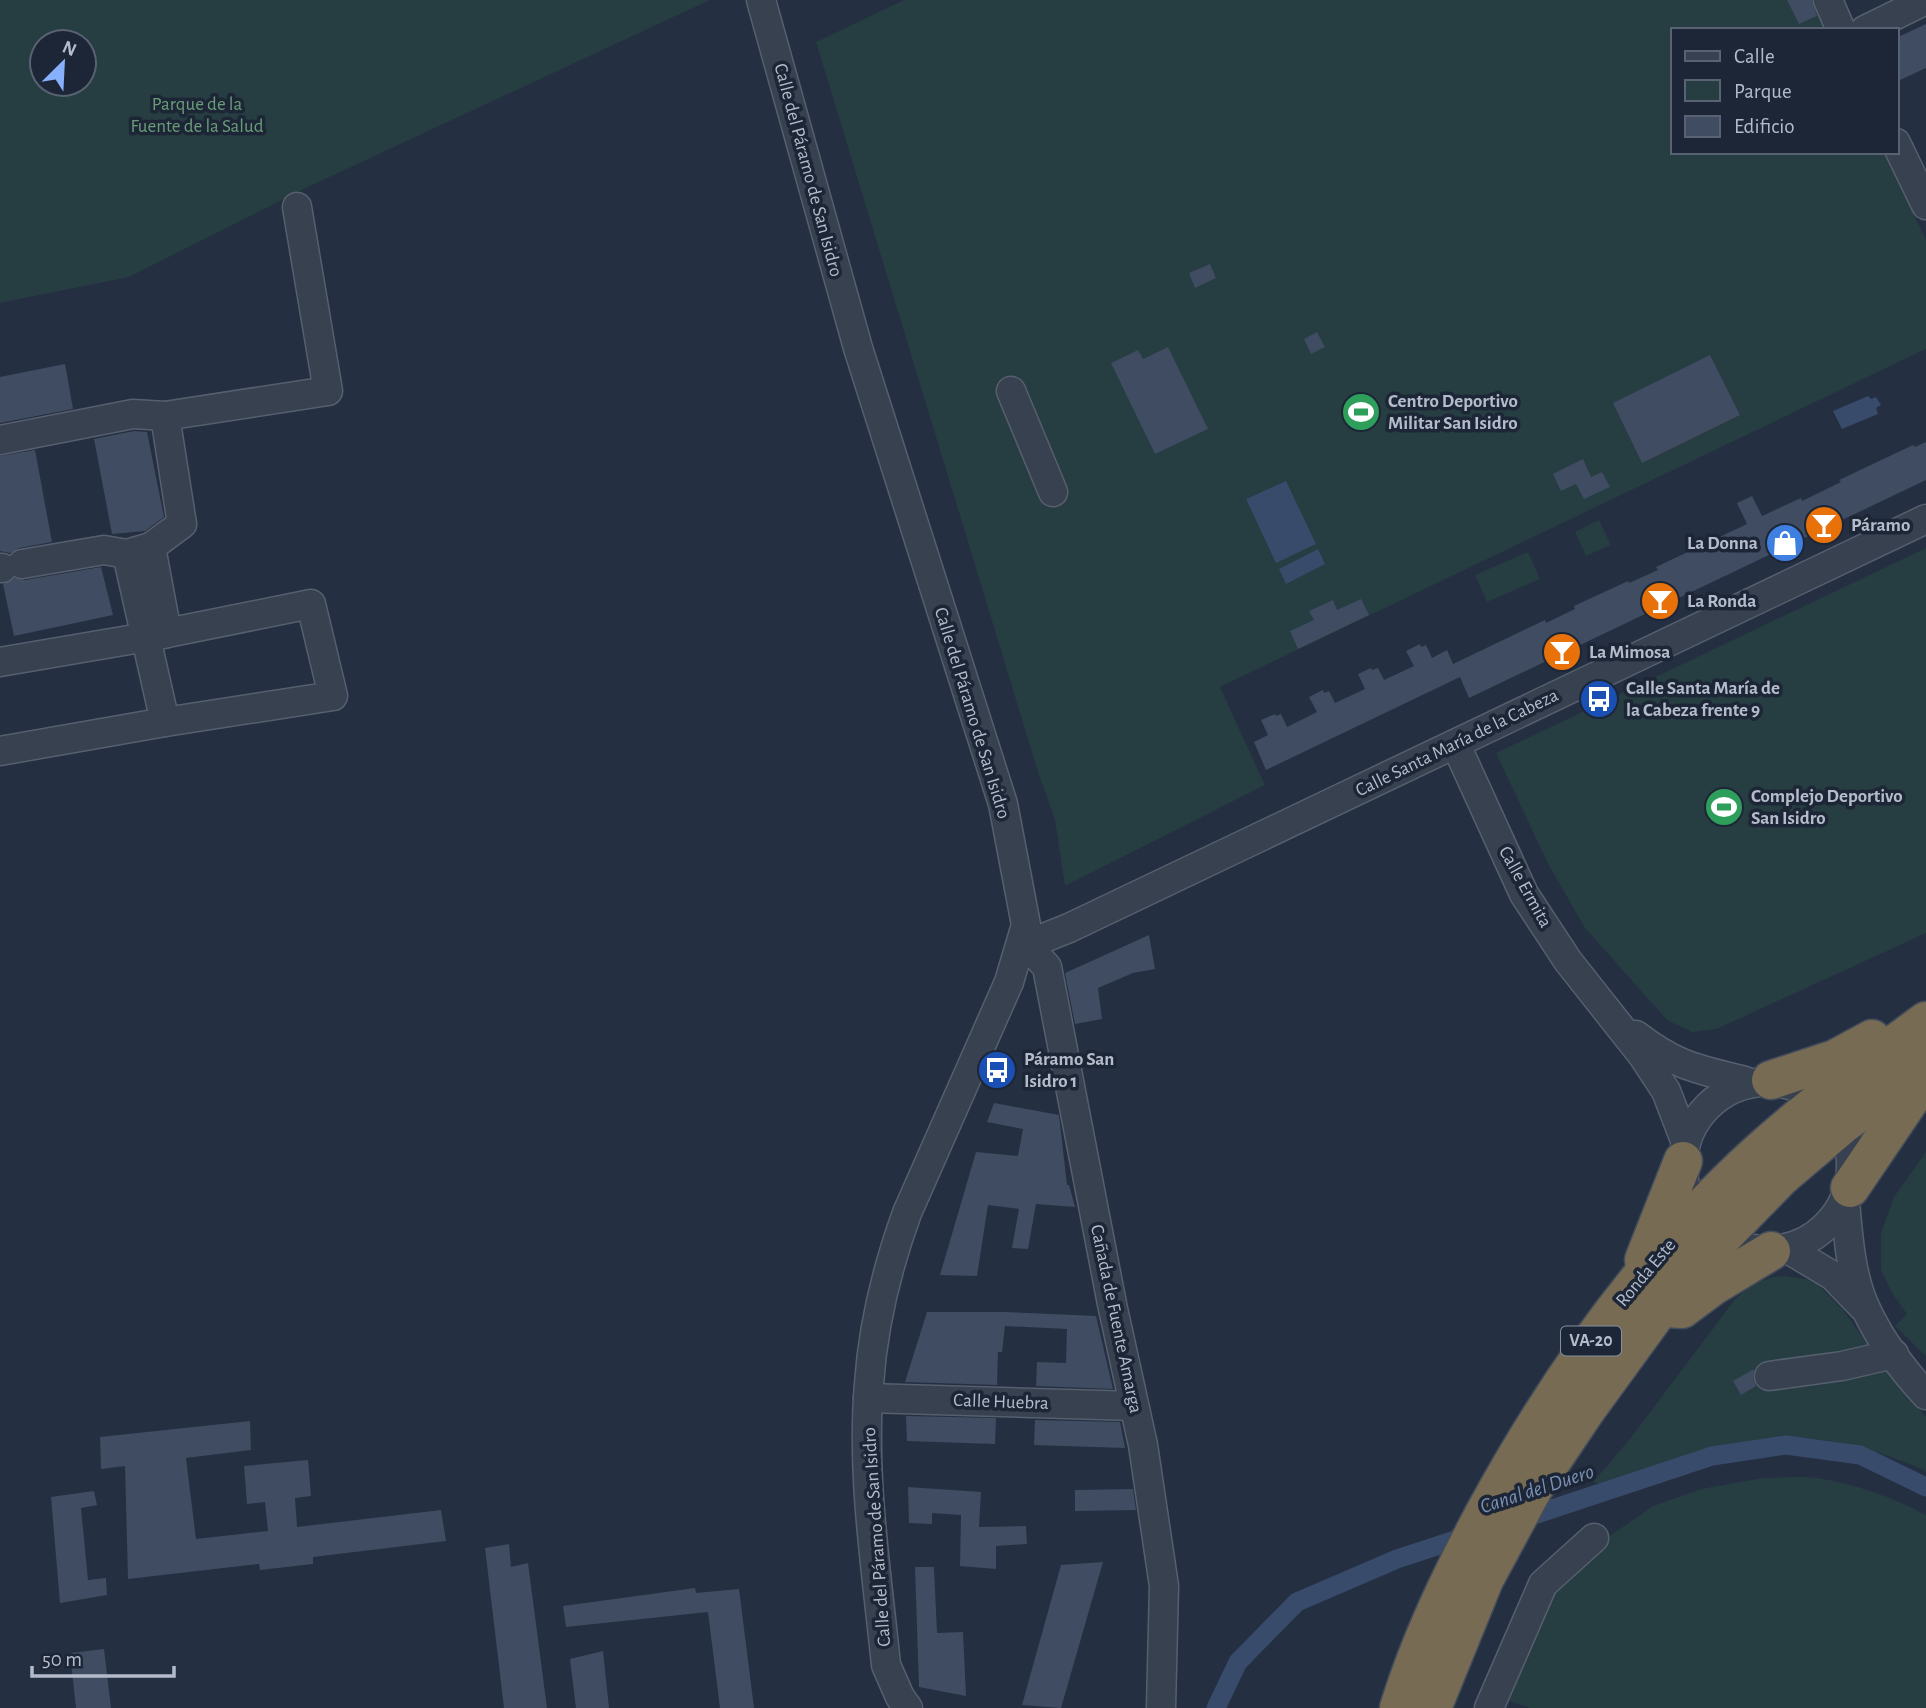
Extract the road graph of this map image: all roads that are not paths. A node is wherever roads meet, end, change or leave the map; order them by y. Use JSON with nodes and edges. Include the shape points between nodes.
{"nodes":[{"id":1,"x":761,"y":0,"type":"edge"},
{"id":2,"x":1828,"y":0,"type":"edge"},
{"id":3,"x":1926,"y":0,"type":"edge"},
{"id":4,"x":1840,"y":28,"type":"edge"},
{"id":5,"x":1869,"y":28,"type":"edge"},
{"id":6,"x":1898,"y":147,"type":"edge"},
{"id":7,"x":1926,"y":205,"type":"edge"},
{"id":8,"x":297,"y":207,"type":"dead end"},
{"id":9,"x":1012,"y":391,"type":"dead end"},
{"id":10,"x":165,"y":416,"type":"junction"},
{"id":11,"x":0,"y":440,"type":"edge"},
{"id":12,"x":1053,"y":492,"type":"dead end"},
{"id":13,"x":1926,"y":519,"type":"edge"},
{"id":14,"x":139,"y":550,"type":"junction"},
{"id":15,"x":8,"y":566,"type":"edge"},
{"id":16,"x":157,"y":635,"type":"junction"},
{"id":17,"x":0,"y":662,"type":"edge"},
{"id":18,"x":171,"y":721,"type":"junction"},
{"id":19,"x":1455,"y":745,"type":"junction"},
{"id":20,"x":0,"y":751,"type":"edge"},
{"id":21,"x":1023,"y":941,"type":"junction"},
{"id":22,"x":1613,"y":1017,"type":"junction"},
{"id":23,"x":1926,"y":1021,"type":"edge"},
{"id":24,"x":1926,"y":1061,"type":"edge"},
{"id":25,"x":1926,"y":1076,"type":"edge"},
{"id":26,"x":1758,"y":1080,"type":"junction"},
{"id":27,"x":1830,"y":1113,"type":"junction"},
{"id":28,"x":1684,"y":1152,"type":"junction"},
{"id":29,"x":1847,"y":1195,"type":"junction"},
{"id":30,"x":1710,"y":1225,"type":"junction"},
{"id":31,"x":1779,"y":1250,"type":"junction"},
{"id":32,"x":1648,"y":1295,"type":"junction"},
{"id":33,"x":1865,"y":1308,"type":"junction"},
{"id":34,"x":1894,"y":1354,"type":"junction"},
{"id":35,"x":1769,"y":1376,"type":"dead end"},
{"id":36,"x":1926,"y":1395,"type":"edge"},
{"id":37,"x":868,"y":1398,"type":"junction"},
{"id":38,"x":1134,"y":1406,"type":"junction"},
{"id":39,"x":1594,"y":1538,"type":"dead end"},
{"id":40,"x":1469,"y":1575,"type":"junction"},
{"id":41,"x":908,"y":1708,"type":"edge"},
{"id":42,"x":1161,"y":1708,"type":"edge"},
{"id":43,"x":1399,"y":1708,"type":"edge"},
{"id":44,"x":1432,"y":1708,"type":"edge"},
{"id":45,"x":1489,"y":1708,"type":"edge"}],
"edges":[{"from":1,"to":21,"type":"street","name":"Calle del Páramo de San Isidro","via":[[858,348],[1003,804],[1026,925]]},
{"from":2,"to":4,"type":"street"},
{"from":3,"to":5,"type":"street"},
{"from":6,"to":7,"type":"street"},
{"from":8,"to":10,"type":"street","via":[[328,391]]},
{"from":9,"to":12,"type":"street"},
{"from":10,"to":11,"type":"street","via":[[134,414]]},
{"from":10,"to":14,"type":"street","via":[[182,524]]},
{"from":13,"to":19,"type":"street","name":"Calle Santa María de la Cabeza"},
{"from":14,"to":15,"type":"street","via":[[104,550]]},
{"from":14,"to":16,"type":"street"},
{"from":16,"to":17,"type":"street"},
{"from":16,"to":18,"type":"street"},
{"from":16,"to":18,"type":"street","via":[[311,604],[333,696]]},
{"from":18,"to":20,"type":"street"},
{"from":19,"to":21,"type":"street","name":"Calle Santa María de la Cabeza","via":[[1069,928]]},
{"from":19,"to":22,"type":"street","name":"Calle Ermita","via":[[1524,894],[1568,961]]},
{"from":21,"to":37,"type":"street","name":"Calle del Páramo de San Isidro","via":[[894,1250],[878,1315]]},
{"from":21,"to":38,"type":"street","name":"Cañada de Fuente Amarga","via":[[1046,967]]},
{"from":22,"to":26,"type":"street","name":"Calle Ermita","via":[[1667,1058],[1687,1067]]},
{"from":22,"to":28,"type":"street","name":"Calle Ermita","via":[[1666,1091]]},
{"from":23,"to":26,"type":"highway","via":[[1902,1022],[1835,1059]]},
{"from":23,"to":27,"type":"highway","name":"Ronda Este","number":"VA-20"},
{"from":24,"to":27,"type":"highway","name":"Ronda Este","number":"VA-20"},
{"from":25,"to":29,"type":"highway"},
{"from":26,"to":27,"type":"street","name":"Calle Ermita","via":[[1795,1087]]},
{"from":26,"to":28,"type":"street","via":[[1721,1093],[1705,1108]]},
{"from":27,"to":29,"type":"street","via":[[1847,1139],[1851,1167]]},
{"from":27,"to":30,"type":"highway","name":"Ronda Este","number":"VA-20","via":[[1781,1177]]},
{"from":28,"to":30,"type":"street","name":"Calle Ermita","via":[[1686,1188]]},
{"from":28,"to":32,"type":"highway"},
{"from":29,"to":31,"type":"street","via":[[1830,1222],[1810,1239]]},
{"from":29,"to":33,"type":"street","via":[[1849,1248]]},
{"from":30,"to":31,"type":"street","via":[[1746,1248]]},
{"from":30,"to":32,"type":"highway","name":"Ronda Este","number":"VA-20"},
{"from":31,"to":32,"type":"highway","via":[[1682,1308]]},
{"from":31,"to":33,"type":"street","via":[[1833,1276]]},
{"from":32,"to":40,"type":"highway","name":"Ronda Este","number":"VA-20","via":[[1578,1359],[1523,1443],[1518,1485]]},
{"from":33,"to":34,"type":"street"},
{"from":34,"to":35,"type":"street"},
{"from":34,"to":36,"type":"street"},
{"from":37,"to":38,"type":"street","name":"Calle Huebra"},
{"from":37,"to":41,"type":"street","name":"Calle del Páramo de San Isidro","via":[[867,1457],[886,1665]]},
{"from":38,"to":42,"type":"street","name":"Cañada de Fuente Amarga","via":[[1164,1586]]},
{"from":39,"to":45,"type":"street","via":[[1543,1584]]},
{"from":40,"to":43,"type":"highway","name":"Ronda Este","number":"VA-20","via":[[1410,1672]]},
{"from":40,"to":44,"type":"highway","name":"Ronda Este","number":"VA-20"}]}
